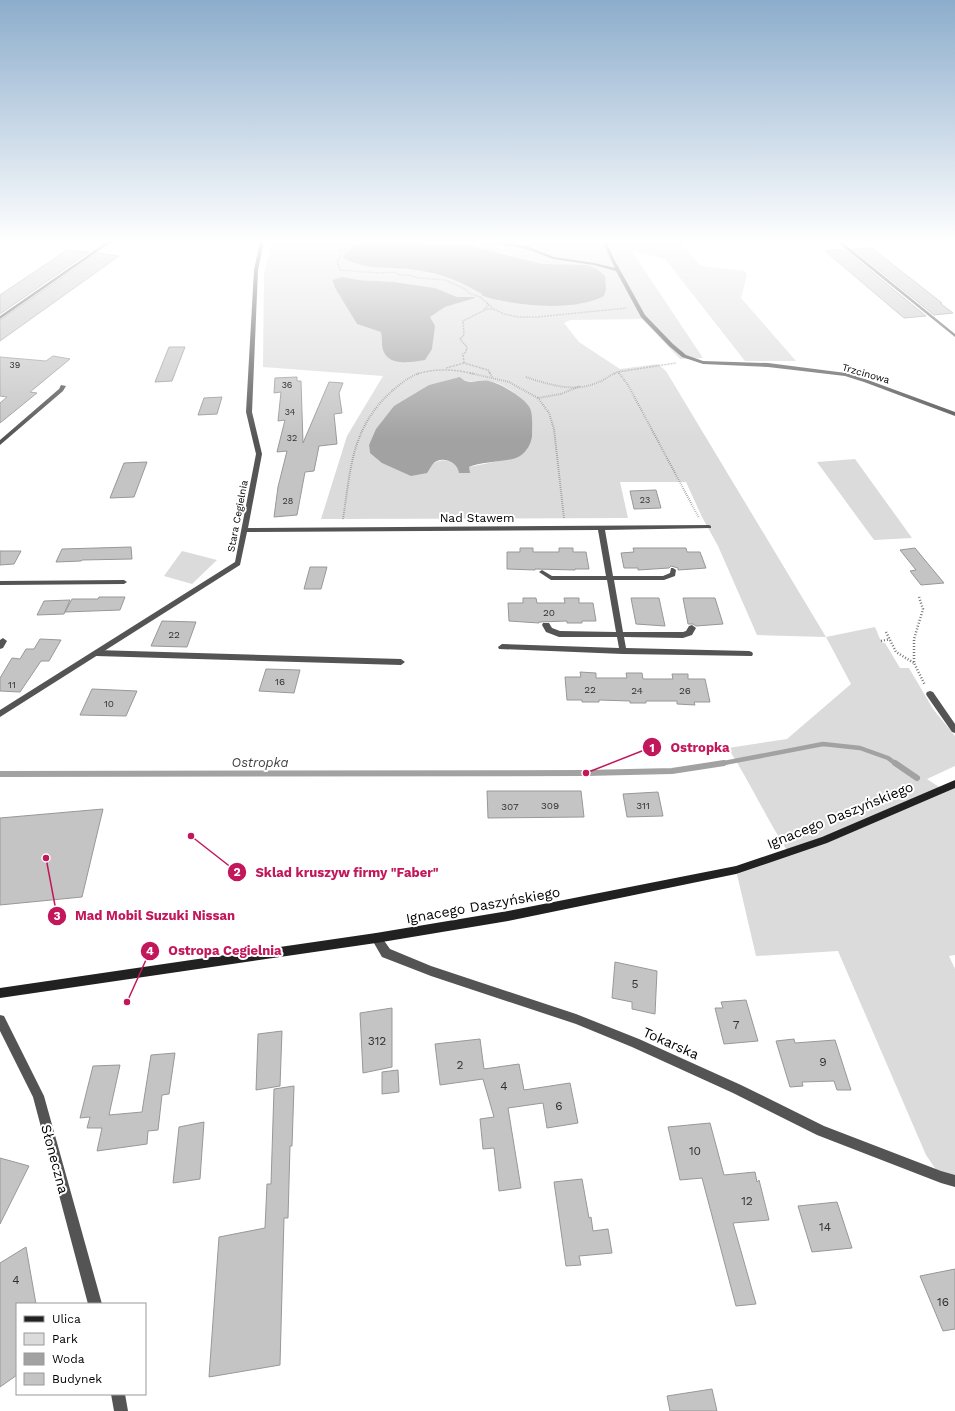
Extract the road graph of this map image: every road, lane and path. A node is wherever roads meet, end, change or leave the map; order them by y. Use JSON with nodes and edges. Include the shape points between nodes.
{"nodes":[{"id":1,"x":16,"y":307,"type":"edge"},
{"id":2,"x":254,"y":307,"type":"edge"},
{"id":3,"x":487,"y":307,"type":"edge"},
{"id":4,"x":491,"y":307,"type":"edge"},
{"id":5,"x":637,"y":307,"type":"joint"},
{"id":6,"x":919,"y":307,"type":"edge"},
{"id":7,"x":494,"y":309,"type":"junction"},
{"id":8,"x":484,"y":310,"type":"junction"},
{"id":9,"x":0,"y":318,"type":"edge"},
{"id":10,"x":955,"y":336,"type":"edge"},
{"id":11,"x":703,"y":362,"type":"junction"},
{"id":12,"x":464,"y":363,"type":"junction"},
{"id":13,"x":442,"y":370,"type":"junction"},
{"id":14,"x":617,"y":372,"type":"junction"},
{"id":15,"x":526,"y":377,"type":"dead end"},
{"id":16,"x":494,"y":378,"type":"junction"},
{"id":17,"x":63,"y":386,"type":"dead end"},
{"id":18,"x":580,"y":386,"type":"junction"},
{"id":19,"x":538,"y":398,"type":"junction"},
{"id":20,"x":955,"y":414,"type":"edge"},
{"id":21,"x":0,"y":443,"type":"edge"},
{"id":22,"x":707,"y":527,"type":"joint"},
{"id":23,"x":565,"y":528,"type":"junction"},
{"id":24,"x":601,"y":528,"type":"junction"},
{"id":25,"x":244,"y":530,"type":"junction"},
{"id":26,"x":341,"y":530,"type":"junction"},
{"id":27,"x":673,"y":570,"type":"dead end"},
{"id":28,"x":542,"y":572,"type":"dead end"},
{"id":29,"x":610,"y":578,"type":"junction"},
{"id":30,"x":124,"y":582,"type":"dead end"},
{"id":31,"x":0,"y":583,"type":"edge"},
{"id":32,"x":919,"y":597,"type":"dead end"},
{"id":33,"x":546,"y":625,"type":"dead end"},
{"id":34,"x":692,"y":628,"type":"dead end"},
{"id":35,"x":886,"y":632,"type":"dead end"},
{"id":36,"x":620,"y":635,"type":"junction"},
{"id":37,"x":890,"y":639,"type":"junction"},
{"id":38,"x":881,"y":641,"type":"dead end"},
{"id":39,"x":502,"y":647,"type":"dead end"},
{"id":40,"x":623,"y":651,"type":"junction"},
{"id":41,"x":96,"y":653,"type":"junction"},
{"id":42,"x":749,"y":654,"type":"dead end"},
{"id":43,"x":401,"y":662,"type":"dead end"},
{"id":44,"x":914,"y":663,"type":"junction"},
{"id":45,"x":930,"y":694,"type":"joint"},
{"id":46,"x":0,"y":714,"type":"edge"},
{"id":47,"x":955,"y":730,"type":"edge"},
{"id":48,"x":955,"y":784,"type":"edge"},
{"id":49,"x":376,"y":938,"type":"junction"},
{"id":50,"x":0,"y":993,"type":"edge"},
{"id":51,"x":0,"y":1020,"type":"edge"},
{"id":52,"x":955,"y":1181,"type":"edge"},
{"id":53,"x":95,"y":1303,"type":"edge"},
{"id":54,"x":118,"y":1395,"type":"edge"},
{"id":55,"x":121,"y":1411,"type":"edge"}],
"edges":[{"from":1,"to":9,"type":"street"},
{"from":2,"to":25,"type":"street","name":"Stara Cegielnia","via":[[249,412],[259,454]]},
{"from":3,"to":8,"type":"path"},
{"from":4,"to":7,"type":"path"},
{"from":5,"to":7,"type":"path","via":[[518,317],[498,313]]},
{"from":5,"to":11,"type":"street","name":"Trzcinowa","via":[[684,356]]},
{"from":6,"to":10,"type":"street"},
{"from":7,"to":8,"type":"path"},
{"from":8,"to":12,"type":"path","via":[[463,321],[464,335],[460,339],[468,346],[463,354]]},
{"from":11,"to":14,"type":"path"},
{"from":11,"to":20,"type":"street","name":"Trzcinowa","via":[[768,365],[822,371],[866,380]]},
{"from":12,"to":13,"type":"path"},
{"from":12,"to":16,"type":"path","via":[[488,370]]},
{"from":13,"to":16,"type":"path","via":[[457,370]]},
{"from":13,"to":26,"type":"path","via":[[429,370],[414,375],[398,386],[381,401],[362,428],[353,452]]},
{"from":14,"to":18,"type":"path","via":[[595,384]]},
{"from":14,"to":22,"type":"path","via":[[628,384]]},
{"from":15,"to":18,"type":"path","via":[[563,387]]},
{"from":16,"to":19,"type":"path","via":[[509,382]]},
{"from":17,"to":21,"type":"street"},
{"from":18,"to":19,"type":"path","via":[[560,394]]},
{"from":19,"to":23,"type":"path","via":[[549,413],[554,429]]},
{"from":22,"to":24,"type":"street","name":"Nad Stawem"},
{"from":23,"to":24,"type":"street","name":"Nad Stawem"},
{"from":23,"to":26,"type":"street","name":"Nad Stawem"},
{"from":24,"to":29,"type":"street"},
{"from":25,"to":26,"type":"street","name":"Nad Stawem"},
{"from":25,"to":41,"type":"street","name":"Stara Cegielnia","via":[[238,563]]},
{"from":27,"to":29,"type":"street","via":[[673,574],[664,578]]},
{"from":28,"to":29,"type":"street","via":[[551,578]]},
{"from":29,"to":36,"type":"street"},
{"from":30,"to":31,"type":"street"},
{"from":32,"to":44,"type":"path","via":[[923,609],[914,639]]},
{"from":33,"to":36,"type":"street","via":[[548,630],[559,634]]},
{"from":34,"to":36,"type":"street","via":[[689,633],[682,635]]},
{"from":35,"to":37,"type":"path"},
{"from":36,"to":40,"type":"street"},
{"from":37,"to":38,"type":"path"},
{"from":37,"to":44,"type":"path","via":[[896,652]]},
{"from":39,"to":40,"type":"street"},
{"from":40,"to":42,"type":"street"},
{"from":41,"to":43,"type":"street"},
{"from":41,"to":46,"type":"street","name":"Stara Cegielnia"},
{"from":44,"to":45,"type":"path"},
{"from":45,"to":47,"type":"street"},
{"from":48,"to":49,"type":"main road","name":"Ignacego Daszyńskiego","via":[[824,840],[736,870],[508,916]]},
{"from":49,"to":50,"type":"main road","name":"Ignacego Daszyńskiego"},
{"from":49,"to":52,"type":"street","name":"Tokarska","via":[[386,953],[431,971],[576,1019],[737,1089],[821,1131],[941,1178]]},
{"from":51,"to":53,"type":"street","name":"Słoneczna","via":[[38,1096]]},
{"from":54,"to":55,"type":"street"}]}
